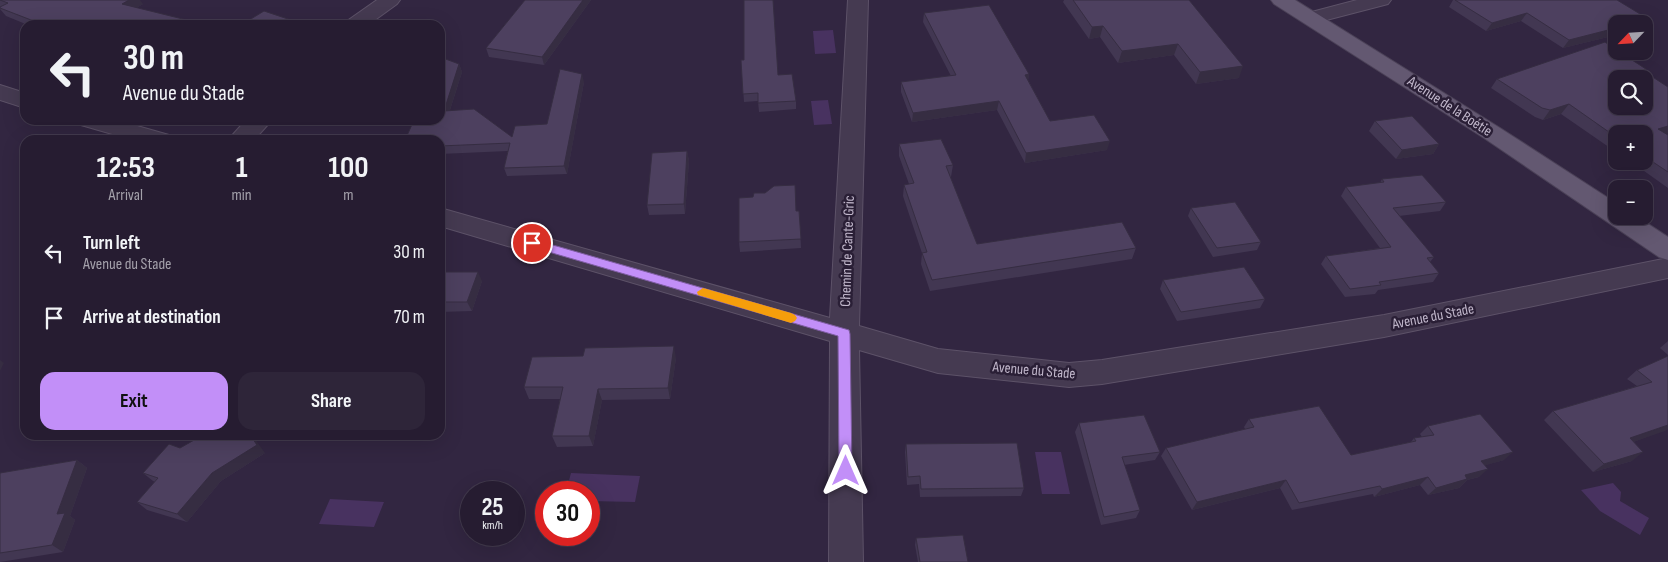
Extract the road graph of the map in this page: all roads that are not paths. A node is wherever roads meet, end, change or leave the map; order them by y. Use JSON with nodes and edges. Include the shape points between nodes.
{"nodes":[{"id":1,"x":390,"y":0,"type":"edge"},
{"id":2,"x":858,"y":0,"type":"edge"},
{"id":3,"x":1281,"y":0,"type":"edge"},
{"id":4,"x":1381,"y":0,"type":"edge"},
{"id":5,"x":1311,"y":18,"type":"junction"},
{"id":6,"x":361,"y":20,"type":"edge"},
{"id":7,"x":0,"y":92,"type":"edge"},
{"id":8,"x":20,"y":99,"type":"edge"},
{"id":9,"x":107,"y":125,"type":"edge"},
{"id":10,"x":255,"y":125,"type":"edge"},
{"id":11,"x":143,"y":135,"type":"edge"},
{"id":12,"x":245,"y":135,"type":"edge"},
{"id":13,"x":1608,"y":210,"type":"edge"},
{"id":14,"x":445,"y":218,"type":"edge"},
{"id":15,"x":1630,"y":225,"type":"edge"},
{"id":16,"x":1668,"y":250,"type":"edge"},
{"id":17,"x":1668,"y":268,"type":"edge"},
{"id":18,"x":844,"y":334,"type":"junction"},
{"id":19,"x":846,"y":562,"type":"edge"}],
"edges":[{"from":1,"to":6,"type":"street"},
{"from":2,"to":18,"type":"street","name":"Chemin de Cante-Gric"},
{"from":3,"to":5,"type":"main road","name":"Avenue de la Boétie"},
{"from":4,"to":5,"type":"street"},
{"from":5,"to":13,"type":"main road","name":"Avenue de la Boétie"},
{"from":7,"to":8,"type":"street"},
{"from":9,"to":11,"type":"street"},
{"from":10,"to":12,"type":"street"},
{"from":14,"to":18,"type":"street","name":"Avenue du Stade"},
{"from":15,"to":16,"type":"main road","name":"Avenue de la Boétie"},
{"from":17,"to":18,"type":"street","name":"Avenue du Stade","via":[[1384,326],[1069,375],[938,361]]},
{"from":18,"to":19,"type":"street","name":"Chemin de Cante-Gric"}]}
